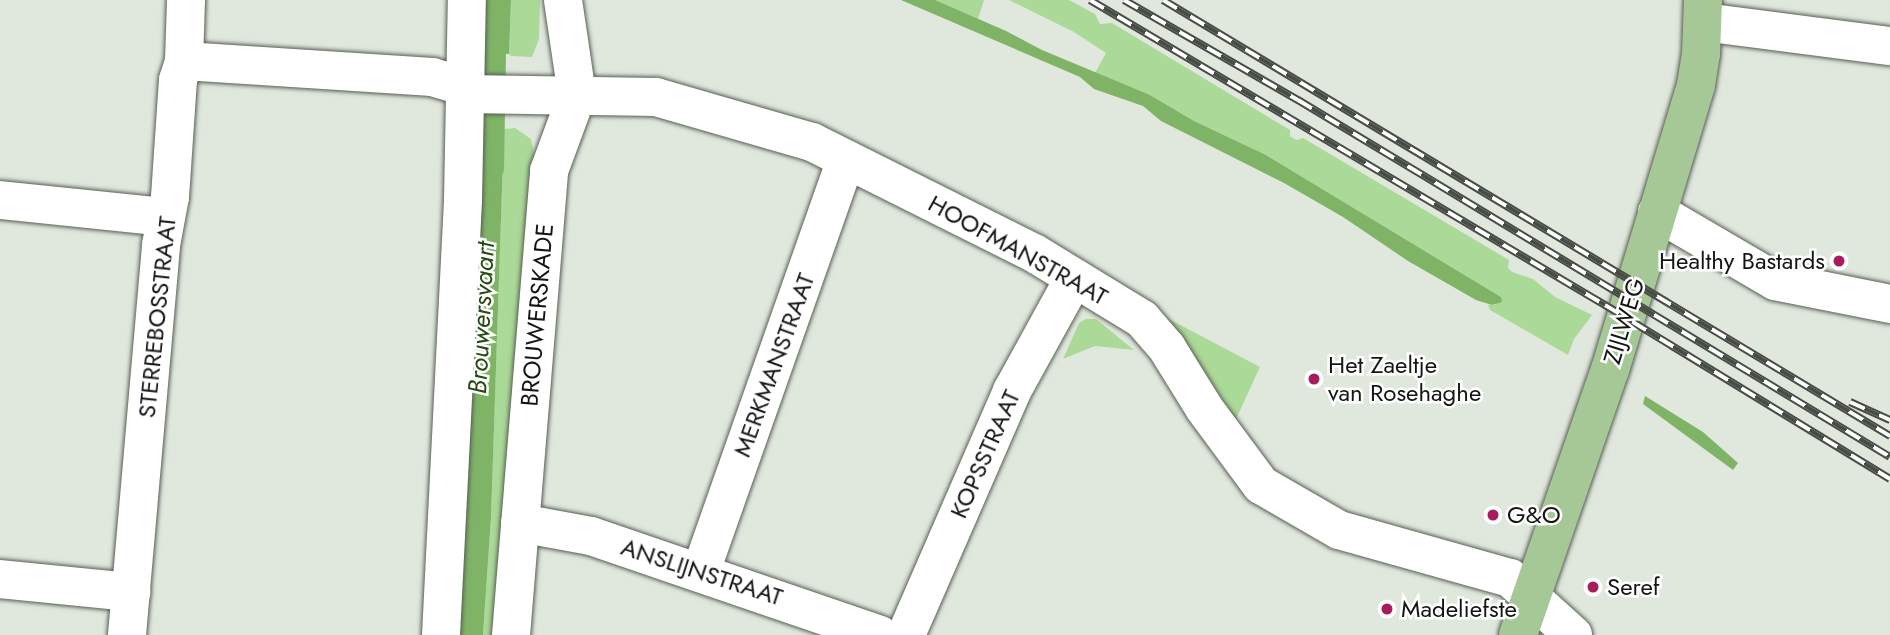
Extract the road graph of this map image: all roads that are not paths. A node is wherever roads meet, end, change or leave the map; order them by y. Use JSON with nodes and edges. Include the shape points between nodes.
{"nodes":[{"id":1,"x":186,"y":0,"type":"edge"},
{"id":2,"x":467,"y":0,"type":"edge"},
{"id":3,"x":563,"y":0,"type":"edge"},
{"id":4,"x":1703,"y":11,"type":"edge"},
{"id":5,"x":1890,"y":46,"type":"edge"},
{"id":6,"x":184,"y":61,"type":"junction"},
{"id":7,"x":472,"y":94,"type":"junction"},
{"id":8,"x":577,"y":94,"type":"junction"},
{"id":9,"x":846,"y":160,"type":"junction"},
{"id":10,"x":0,"y":200,"type":"edge"},
{"id":11,"x":1657,"y":212,"type":"junction"},
{"id":12,"x":164,"y":218,"type":"junction"},
{"id":13,"x":1074,"y":278,"type":"junction"},
{"id":14,"x":1890,"y":304,"type":"edge"},
{"id":15,"x":520,"y":523,"type":"junction"},
{"id":16,"x":701,"y":571,"type":"junction"},
{"id":17,"x":0,"y":579,"type":"edge"},
{"id":18,"x":131,"y":592,"type":"junction"},
{"id":19,"x":1530,"y":598,"type":"junction"},
{"id":20,"x":127,"y":635,"type":"edge"},
{"id":21,"x":441,"y":635,"type":"edge"},
{"id":22,"x":511,"y":635,"type":"edge"},
{"id":23,"x":880,"y":635,"type":"edge"},
{"id":24,"x":906,"y":635,"type":"edge"},
{"id":25,"x":1518,"y":635,"type":"edge"},
{"id":26,"x":1573,"y":635,"type":"edge"}],
"edges":[{"from":1,"to":6,"type":"street","name":"STERREBOSSTRAAT"},
{"from":2,"to":7,"type":"street"},
{"from":3,"to":8,"type":"street","name":"BROUWERSKADE"},
{"from":4,"to":5,"type":"street"},
{"from":4,"to":11,"type":"main road","name":"ZIJLWEG","via":[[1696,85]]},
{"from":6,"to":7,"type":"street","via":[[432,77]]},
{"from":6,"to":12,"type":"street","name":"STERREBOSSTRAAT","via":[[177,88],[170,197]]},
{"from":7,"to":8,"type":"street","name":"HOOFMANSTRAAT"},
{"from":7,"to":21,"type":"street"},
{"from":8,"to":9,"type":"street","name":"HOOFMANSTRAAT","via":[[656,97],[811,142]]},
{"from":8,"to":15,"type":"street","name":"BROUWERSKADE","via":[[549,171]]},
{"from":9,"to":13,"type":"street","name":"HOOFMANSTRAAT","via":[[1034,253]]},
{"from":9,"to":16,"type":"street","name":"MERKMANSTRAAT"},
{"from":10,"to":12,"type":"street"},
{"from":11,"to":14,"type":"street","via":[[1775,281]]},
{"from":11,"to":19,"type":"main road","name":"ZIJLWEG","via":[[1610,370]]},
{"from":12,"to":18,"type":"street","name":"STERREBOSSTRAAT"},
{"from":13,"to":19,"type":"street","name":"HOOFMANSTRAAT","via":[[1142,320],[1167,348],[1261,485],[1339,530],[1510,578]]},
{"from":13,"to":24,"type":"street","name":"KOPSSTRAAT","via":[[1012,391]]},
{"from":15,"to":16,"type":"street","name":"ANSLIJNSTRAAT","via":[[591,536]]},
{"from":15,"to":22,"type":"street","name":"BROUWERSKADE"},
{"from":16,"to":23,"type":"street","name":"ANSLIJNSTRAAT"},
{"from":17,"to":18,"type":"street"},
{"from":18,"to":20,"type":"street","name":"STERREBOSSTRAAT"},
{"from":19,"to":25,"type":"main road","name":"ZIJLWEG"},
{"from":19,"to":26,"type":"street","name":"HOOFMANSTRAAT"}]}
